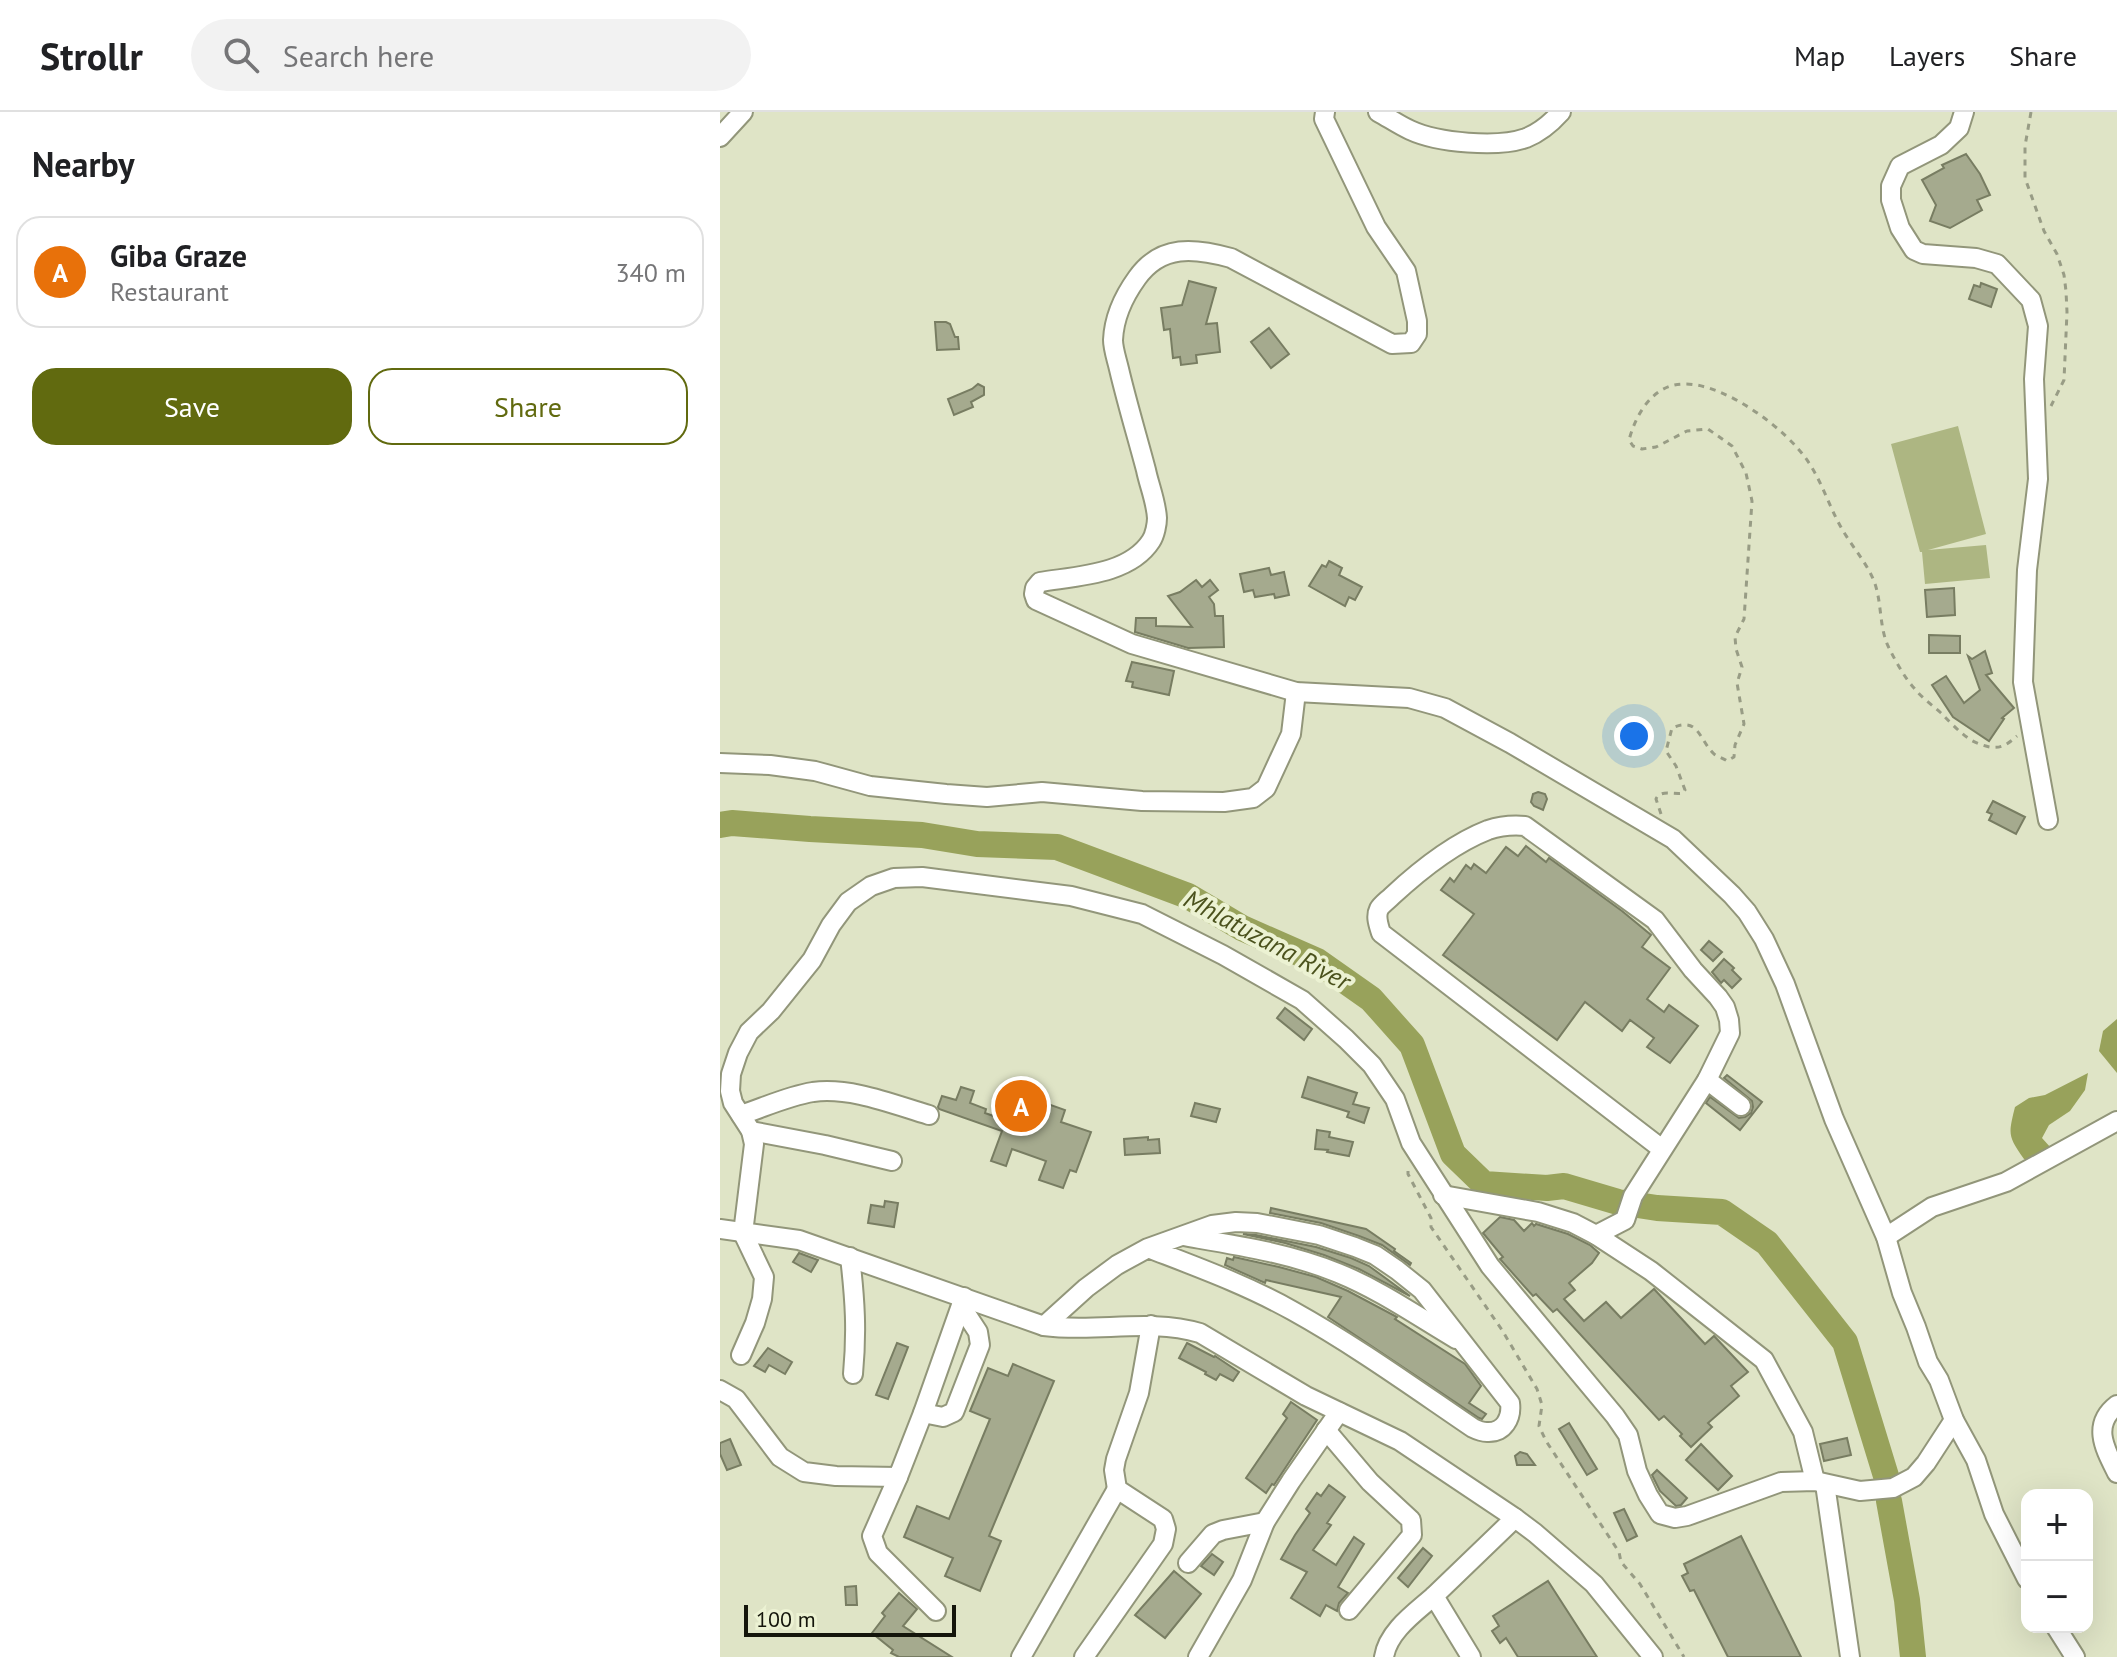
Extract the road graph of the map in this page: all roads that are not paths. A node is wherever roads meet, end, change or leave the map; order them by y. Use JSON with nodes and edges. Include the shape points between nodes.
{"nodes":[{"id":1,"x":743,"y":112,"type":"edge"},
{"id":2,"x":1325,"y":112,"type":"edge"},
{"id":3,"x":1378,"y":112,"type":"edge"},
{"id":4,"x":1561,"y":112,"type":"edge"},
{"id":5,"x":1964,"y":112,"type":"edge"},
{"id":6,"x":720,"y":137,"type":"edge"},
{"id":7,"x":1296,"y":692,"type":"junction"},
{"id":8,"x":720,"y":763,"type":"edge"},
{"id":9,"x":2048,"y":820,"type":"dead end"},
{"id":10,"x":1707,"y":1080,"type":"junction"},
{"id":11,"x":1741,"y":1106,"type":"dead end"},
{"id":12,"x":929,"y":1115,"type":"dead end"},
{"id":13,"x":2117,"y":1121,"type":"edge"},
{"id":14,"x":746,"y":1123,"type":"junction"},
{"id":15,"x":1662,"y":1149,"type":"junction"},
{"id":16,"x":892,"y":1161,"type":"dead end"},
{"id":17,"x":1443,"y":1195,"type":"junction"},
{"id":18,"x":720,"y":1229,"type":"edge"},
{"id":19,"x":743,"y":1233,"type":"junction"},
{"id":20,"x":1596,"y":1235,"type":"junction"},
{"id":21,"x":1181,"y":1236,"type":"junction"},
{"id":22,"x":1886,"y":1237,"type":"junction"},
{"id":23,"x":1148,"y":1248,"type":"junction"},
{"id":24,"x":850,"y":1257,"type":"junction"},
{"id":25,"x":962,"y":1301,"type":"junction"},
{"id":26,"x":1151,"y":1325,"type":"junction"},
{"id":27,"x":1044,"y":1326,"type":"junction"},
{"id":28,"x":1465,"y":1345,"type":"junction"},
{"id":29,"x":741,"y":1355,"type":"dead end"},
{"id":30,"x":853,"y":1374,"type":"dead end"},
{"id":31,"x":720,"y":1390,"type":"edge"},
{"id":32,"x":2117,"y":1405,"type":"edge"},
{"id":33,"x":1339,"y":1412,"type":"junction"},
{"id":34,"x":923,"y":1413,"type":"junction"},
{"id":35,"x":1954,"y":1420,"type":"junction"},
{"id":36,"x":1326,"y":1430,"type":"junction"},
{"id":37,"x":2117,"y":1473,"type":"edge"},
{"id":38,"x":898,"y":1477,"type":"junction"},
{"id":39,"x":1820,"y":1482,"type":"junction"},
{"id":40,"x":1117,"y":1489,"type":"junction"},
{"id":41,"x":1515,"y":1518,"type":"junction"},
{"id":42,"x":1265,"y":1522,"type":"junction"},
{"id":43,"x":1188,"y":1563,"type":"dead end"},
{"id":44,"x":2021,"y":1567,"type":"edge"},
{"id":45,"x":1434,"y":1596,"type":"junction"},
{"id":46,"x":1349,"y":1610,"type":"dead end"},
{"id":47,"x":936,"y":1611,"type":"dead end"},
{"id":48,"x":2060,"y":1633,"type":"edge"},
{"id":49,"x":1021,"y":1657,"type":"edge"},
{"id":50,"x":1084,"y":1657,"type":"edge"},
{"id":51,"x":1198,"y":1657,"type":"edge"},
{"id":52,"x":1384,"y":1657,"type":"edge"},
{"id":53,"x":1471,"y":1657,"type":"edge"},
{"id":54,"x":1653,"y":1657,"type":"edge"},
{"id":55,"x":1850,"y":1657,"type":"edge"},
{"id":56,"x":2075,"y":1657,"type":"edge"}],
"edges":[{"from":1,"to":6,"type":"street"},
{"from":2,"to":7,"type":"street","via":[[1376,227],[1406,271],[1417,334],[1411,343],[1392,344],[1231,258],[1203,250],[1160,257],[1145,267],[1117,314],[1113,342],[1154,501],[1153,539],[1115,568],[1040,582],[1034,594],[1044,605],[1132,644]]},
{"from":3,"to":4,"type":"street","via":[[1412,131],[1481,143],[1527,137]]},
{"from":5,"to":9,"type":"street","via":[[1959,128],[1941,145],[1900,166],[1891,200],[1914,250],[1997,264],[2031,300],[2038,326],[2038,479],[2027,570],[2023,682]]},
{"from":7,"to":8,"type":"street","via":[[1291,734],[1266,788],[1253,798],[1224,802],[1042,792],[946,794],[870,786],[815,771]]},
{"from":7,"to":22,"type":"street","via":[[1409,698],[1445,708],[1673,839],[1732,895],[1764,939]]},
{"from":10,"to":11,"type":"street"},
{"from":10,"to":15,"type":"street"},
{"from":10,"to":15,"type":"street","via":[[1730,1033],[1725,1007],[1655,920],[1525,826],[1488,830],[1438,857],[1379,908],[1381,933]]},
{"from":12,"to":14,"type":"street","via":[[857,1094],[816,1092],[792,1096]]},
{"from":13,"to":22,"type":"street","via":[[2006,1182],[1932,1207]]},
{"from":14,"to":16,"type":"street"},
{"from":14,"to":17,"type":"street","via":[[730,1091],[731,1074],[749,1032],[812,960],[848,902],[894,878],[922,877],[1071,896],[1142,914],[1302,1000],[1372,1065]]},
{"from":14,"to":19,"type":"street","via":[[754,1144]]},
{"from":15,"to":20,"type":"street","via":[[1625,1220]]},
{"from":17,"to":20,"type":"street","via":[[1538,1212]]},
{"from":17,"to":39,"type":"street","via":[[1490,1266],[1628,1435],[1637,1471],[1660,1514],[1687,1516],[1781,1482]]},
{"from":18,"to":19,"type":"street"},
{"from":19,"to":24,"type":"street","via":[[799,1240]]},
{"from":19,"to":29,"type":"street","via":[[764,1277],[755,1323]]},
{"from":20,"to":39,"type":"street","via":[[1764,1360],[1803,1432]]},
{"from":21,"to":23,"type":"street"},
{"from":21,"to":28,"type":"street","via":[[1336,1272]]},
{"from":21,"to":28,"type":"street","via":[[1212,1225],[1257,1223],[1355,1247],[1386,1262],[1422,1290]]},
{"from":22,"to":35,"type":"street","via":[[1902,1293]]},
{"from":23,"to":27,"type":"street","via":[[1086,1288]]},
{"from":23,"to":28,"type":"street","via":[[1292,1310],[1473,1428],[1500,1429],[1511,1413],[1510,1403]]},
{"from":24,"to":25,"type":"street"},
{"from":24,"to":30,"type":"street","via":[[856,1309]]},
{"from":25,"to":27,"type":"street"},
{"from":25,"to":34,"type":"street"},
{"from":25,"to":34,"type":"street","via":[[980,1345],[954,1412],[943,1417]]},
{"from":26,"to":27,"type":"street"},
{"from":26,"to":33,"type":"street","via":[[1200,1333]]},
{"from":26,"to":40,"type":"street","via":[[1139,1393],[1116,1459]]},
{"from":31,"to":38,"type":"street","via":[[736,1399],[780,1457],[804,1472]]},
{"from":32,"to":37,"type":"street","via":[[2107,1413],[2102,1433]]},
{"from":33,"to":36,"type":"street"},
{"from":33,"to":41,"type":"street","via":[[1400,1441]]},
{"from":34,"to":38,"type":"street"},
{"from":35,"to":39,"type":"street","via":[[1926,1463],[1904,1484],[1860,1491]]},
{"from":35,"to":44,"type":"street"},
{"from":36,"to":42,"type":"street"},
{"from":36,"to":46,"type":"street","via":[[1413,1526],[1412,1535]]},
{"from":38,"to":47,"type":"street","via":[[872,1536],[878,1553]]},
{"from":39,"to":55,"type":"street"},
{"from":40,"to":49,"type":"street"},
{"from":40,"to":50,"type":"street","via":[[1163,1519],[1165,1537]]},
{"from":41,"to":45,"type":"street"},
{"from":41,"to":54,"type":"street","via":[[1594,1584]]},
{"from":42,"to":43,"type":"street","via":[[1213,1534]]},
{"from":42,"to":51,"type":"street","via":[[1242,1580]]},
{"from":45,"to":52,"type":"street","via":[[1406,1620]]},
{"from":45,"to":53,"type":"street"},
{"from":48,"to":56,"type":"street"}]}
